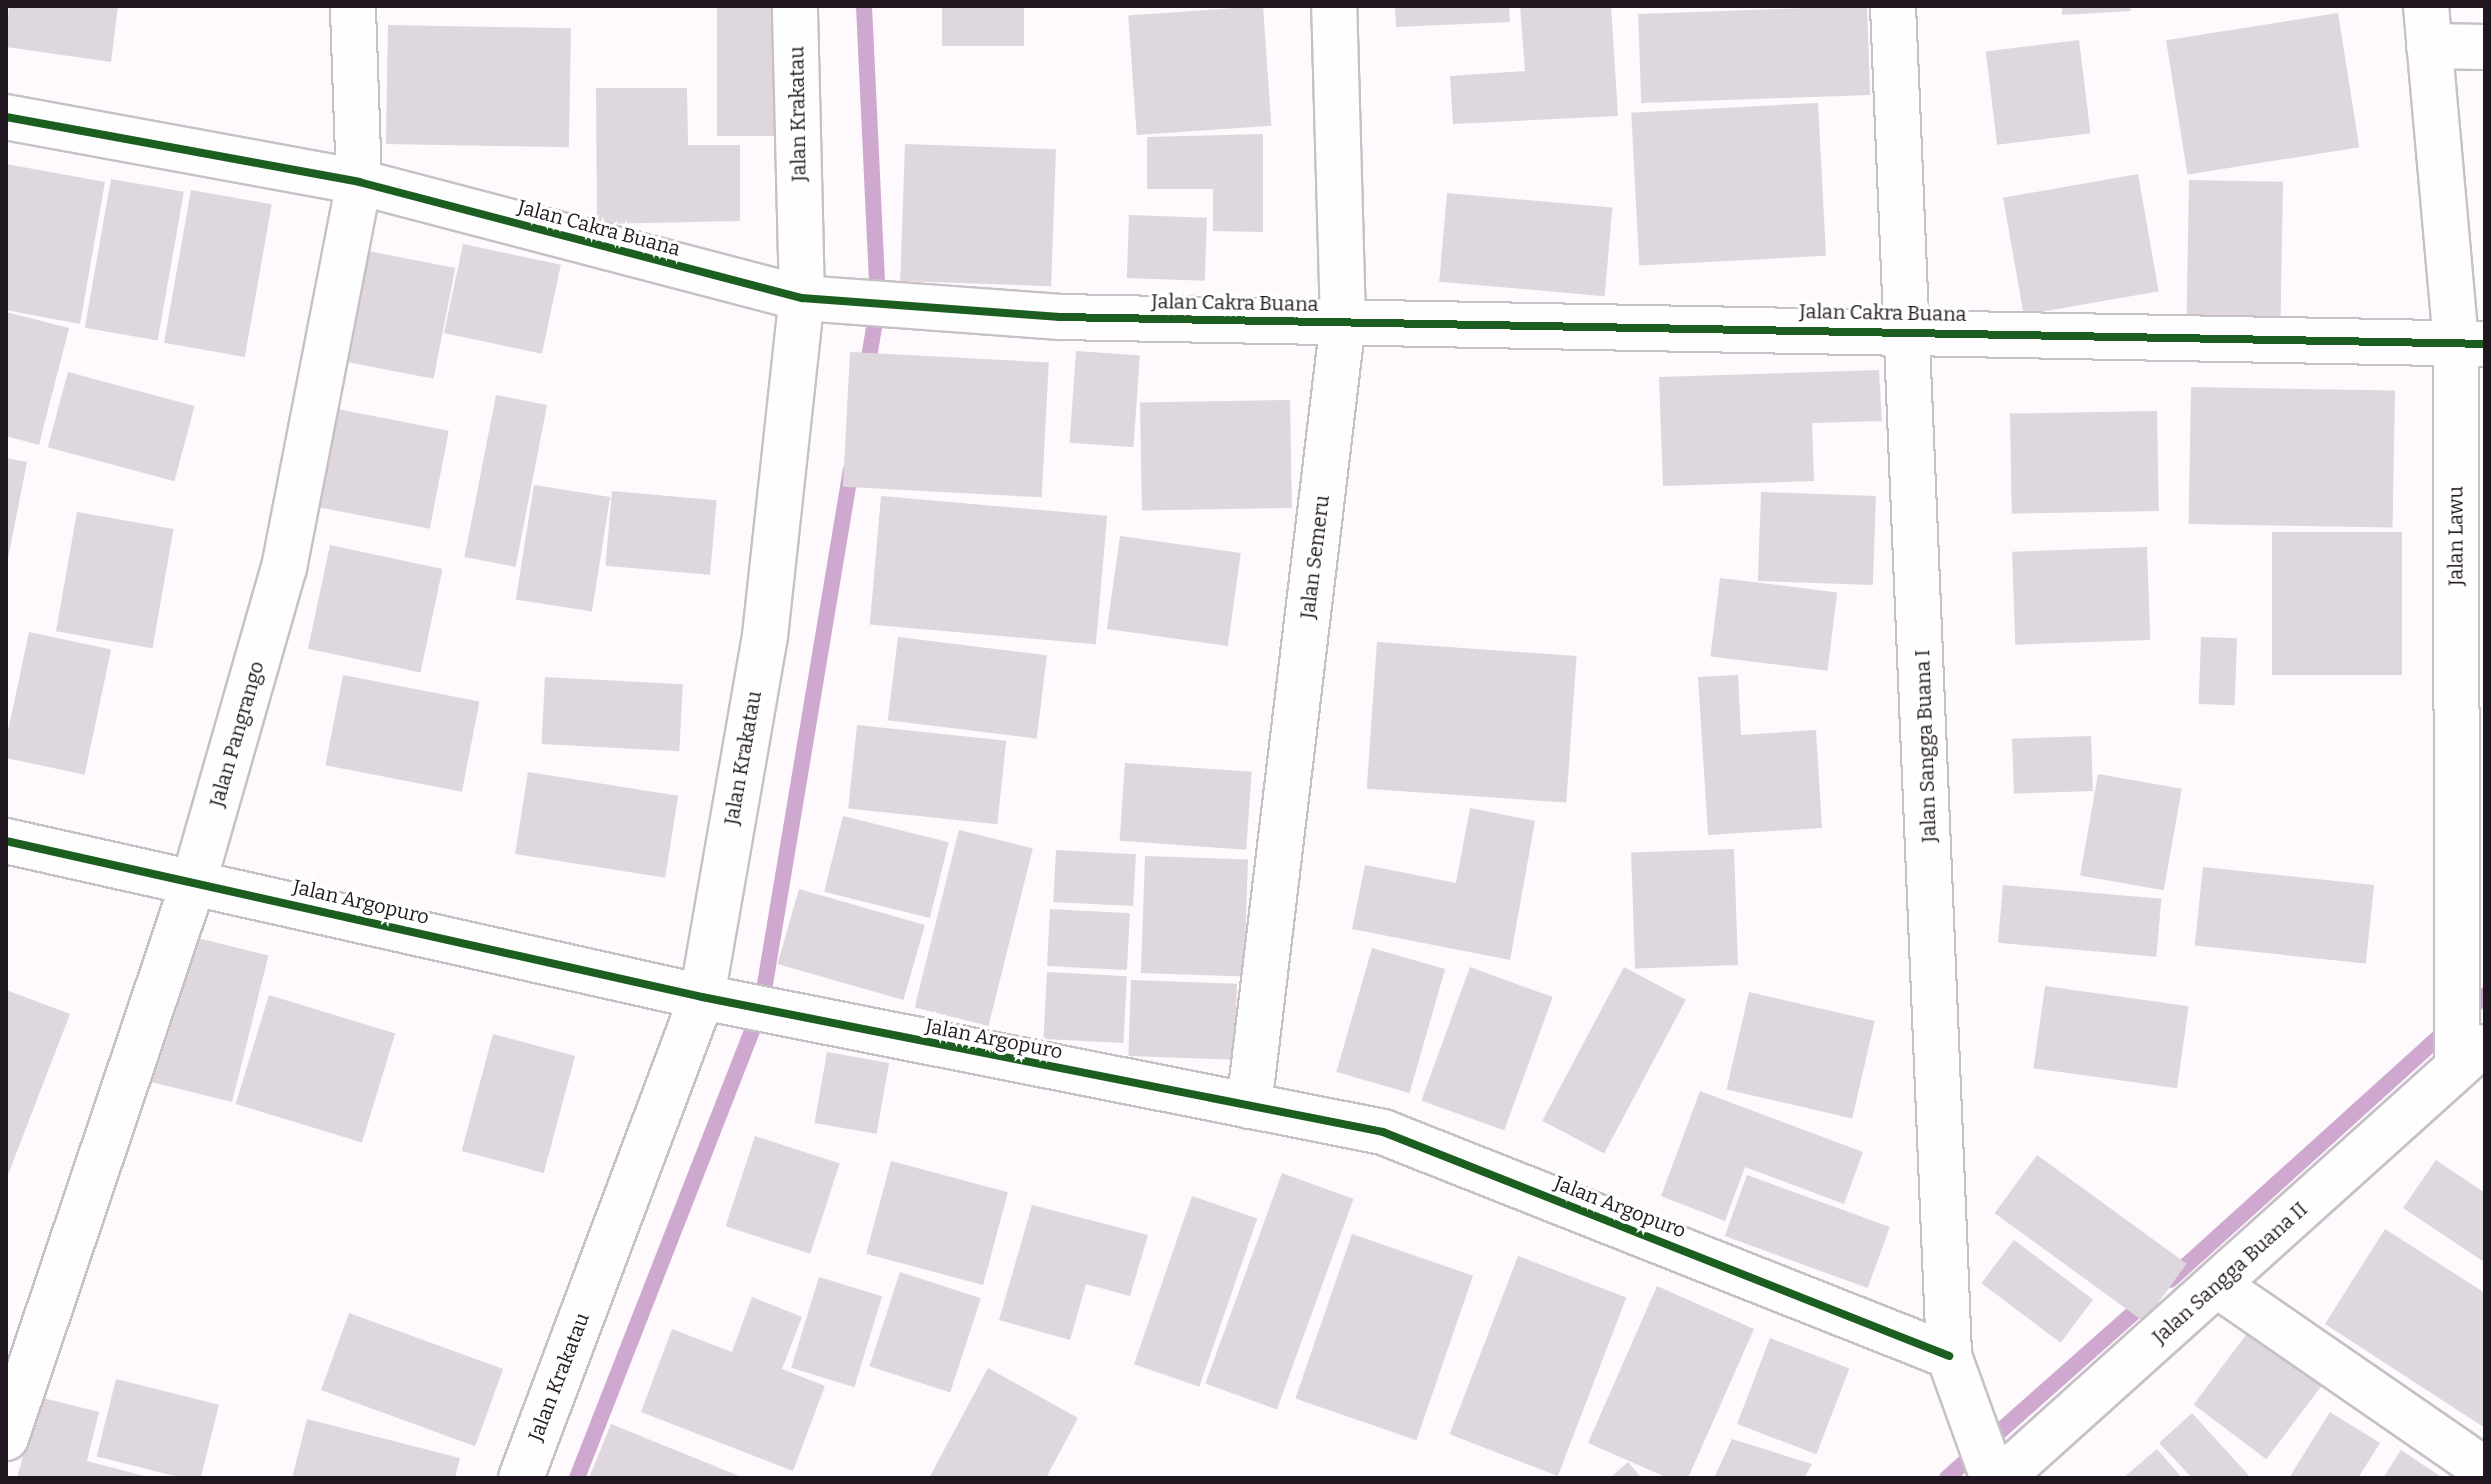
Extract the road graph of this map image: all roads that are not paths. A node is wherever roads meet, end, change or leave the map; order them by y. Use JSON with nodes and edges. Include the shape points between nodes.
{"nodes":[{"id":1,"x":353,"y":6,"type":"edge"},
{"id":2,"x":795,"y":6,"type":"edge"},
{"id":3,"x":1334,"y":6,"type":"edge"},
{"id":4,"x":1893,"y":6,"type":"edge"},
{"id":5,"x":2428,"y":26,"type":"edge"},
{"id":6,"x":2485,"y":47,"type":"edge"},
{"id":7,"x":6,"y":117,"type":"edge"},
{"id":8,"x":359,"y":182,"type":"junction"},
{"id":9,"x":802,"y":298,"type":"junction"},
{"id":10,"x":1343,"y":321,"type":"junction"},
{"id":11,"x":1911,"y":329,"type":"junction"},
{"id":12,"x":2470,"y":344,"type":"edge"},
{"id":13,"x":6,"y":841,"type":"edge"},
{"id":14,"x":194,"y":881,"type":"junction"},
{"id":15,"x":702,"y":997,"type":"junction"},
{"id":16,"x":2478,"y":1050,"type":"edge"},
{"id":17,"x":1249,"y":1106,"type":"junction"},
{"id":18,"x":2217,"y":1285,"type":"junction"},
{"id":19,"x":1949,"y":1356,"type":"junction"},
{"id":20,"x":6,"y":1438,"type":"edge"},
{"id":21,"x":2485,"y":1470,"type":"edge"},
{"id":22,"x":521,"y":1478,"type":"edge"},
{"id":23,"x":1993,"y":1478,"type":"edge"},
{"id":24,"x":2001,"y":1478,"type":"edge"}],
"edges":[{"from":1,"to":8,"type":"street","name":"Jalan Pangrango"},
{"from":2,"to":9,"type":"street","name":"Jalan Krakatau"},
{"from":3,"to":10,"type":"street","name":"Jalan Semeru"},
{"from":4,"to":11,"type":"street","name":"Jalan Sangga Buana I"},
{"from":5,"to":6,"type":"street"},
{"from":5,"to":12,"type":"street","name":"Jalan Lawu"},
{"from":7,"to":8,"type":"street","name":"Jalan Cakra Buana"},
{"from":8,"to":9,"type":"street","name":"Jalan Cakra Buana"},
{"from":8,"to":14,"type":"street","name":"Jalan Pangrango","via":[[284,568]]},
{"from":9,"to":10,"type":"street","name":"Jalan Cakra Buana","via":[[1059,317]]},
{"from":9,"to":15,"type":"street","name":"Jalan Krakatau","via":[[765,636]]},
{"from":10,"to":11,"type":"street","name":"Jalan Cakra Buana"},
{"from":10,"to":17,"type":"street","name":"Jalan Semeru"},
{"from":11,"to":12,"type":"street","name":"Jalan Cakra Buana"},
{"from":11,"to":19,"type":"street","name":"Jalan Sangga Buana I"},
{"from":12,"to":16,"type":"street","name":"Jalan Lawu"},
{"from":13,"to":14,"type":"street","name":"Jalan Argopuro"},
{"from":14,"to":15,"type":"street","name":"Jalan Argopuro"},
{"from":14,"to":20,"type":"street","name":"Jalan Pangrango"},
{"from":15,"to":17,"type":"street","name":"Jalan Argopuro"},
{"from":15,"to":22,"type":"street","name":"Jalan Krakatau"},
{"from":16,"to":18,"type":"street","name":"Jalan Sangga Buana II"},
{"from":17,"to":19,"type":"street","name":"Jalan Argopuro","via":[[1383,1132]]},
{"from":18,"to":21,"type":"street"},
{"from":18,"to":24,"type":"street","name":"Jalan Sangga Buana II"},
{"from":19,"to":23,"type":"street","name":"Jalan Sangga Buana I"}]}
